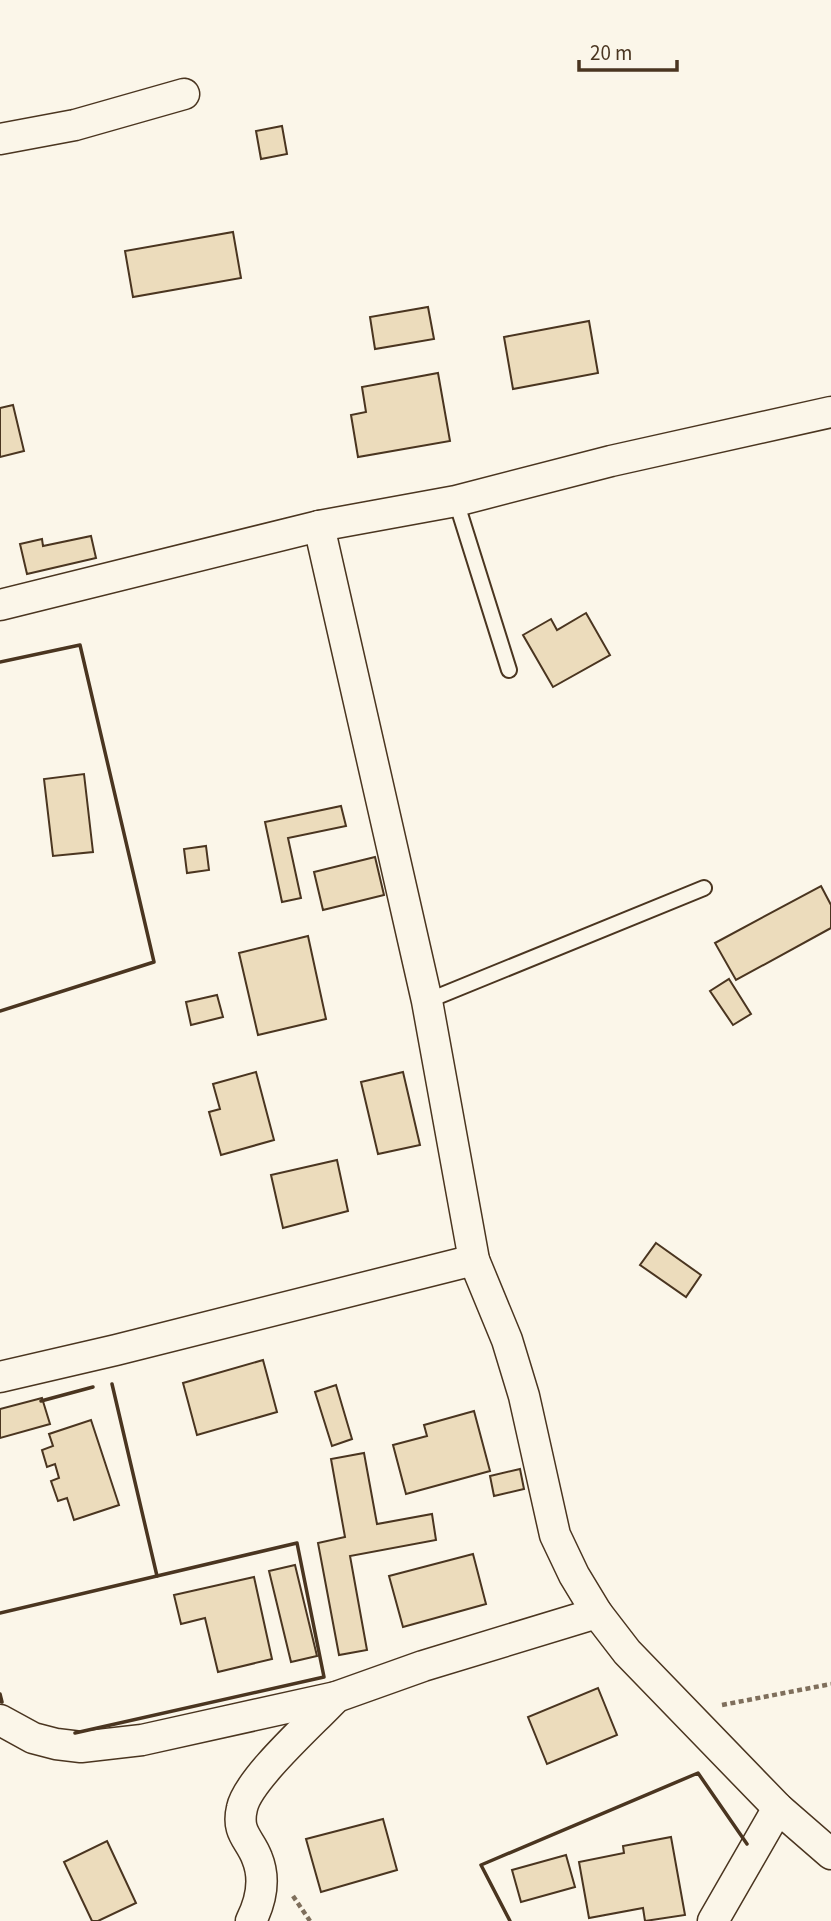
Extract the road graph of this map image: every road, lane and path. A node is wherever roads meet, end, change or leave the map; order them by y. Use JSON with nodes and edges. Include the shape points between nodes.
{"nodes":[{"id":1,"x":184,"y":94,"type":"dead end"},
{"id":2,"x":0,"y":139,"type":"edge"},
{"id":3,"x":831,"y":412,"type":"edge"},
{"id":4,"x":456,"y":501,"type":"junction"},
{"id":5,"x":318,"y":526,"type":"junction"},
{"id":6,"x":0,"y":605,"type":"edge"},
{"id":7,"x":509,"y":670,"type":"dead end"},
{"id":8,"x":704,"y":888,"type":"dead end"},
{"id":9,"x":427,"y":1001,"type":"junction"},
{"id":10,"x":474,"y":1260,"type":"junction"},
{"id":11,"x":0,"y":1377,"type":"edge"},
{"id":12,"x":597,"y":1613,"type":"junction"},
{"id":13,"x":831,"y":1684,"type":"edge"},
{"id":14,"x":336,"y":1697,"type":"junction"},
{"id":15,"x":687,"y":1713,"type":"junction"},
{"id":16,"x":0,"y":1720,"type":"edge"},
{"id":17,"x":778,"y":1808,"type":"junction"},
{"id":18,"x":831,"y":1854,"type":"edge"},
{"id":19,"x":251,"y":1921,"type":"edge"},
{"id":20,"x":713,"y":1921,"type":"edge"}],
"edges":[{"from":1,"to":2,"type":"street","via":[[75,125]]},
{"from":3,"to":4,"type":"street"},
{"from":4,"to":5,"type":"street"},
{"from":4,"to":7,"type":"lane"},
{"from":5,"to":6,"type":"street"},
{"from":5,"to":9,"type":"street"},
{"from":8,"to":9,"type":"lane"},
{"from":9,"to":10,"type":"street"},
{"from":10,"to":11,"type":"street"},
{"from":10,"to":12,"type":"street","via":[[524,1396],[555,1535]]},
{"from":12,"to":14,"type":"street"},
{"from":12,"to":15,"type":"street"},
{"from":13,"to":15,"type":"path"},
{"from":14,"to":16,"type":"street","via":[[142,1740],[81,1747],[33,1738]]},
{"from":14,"to":19,"type":"street","via":[[262,1775],[242,1807],[244,1838],[257,1857],[262,1877],[260,1903]]},
{"from":15,"to":17,"type":"street"},
{"from":17,"to":18,"type":"street"},
{"from":17,"to":20,"type":"street"}]}
